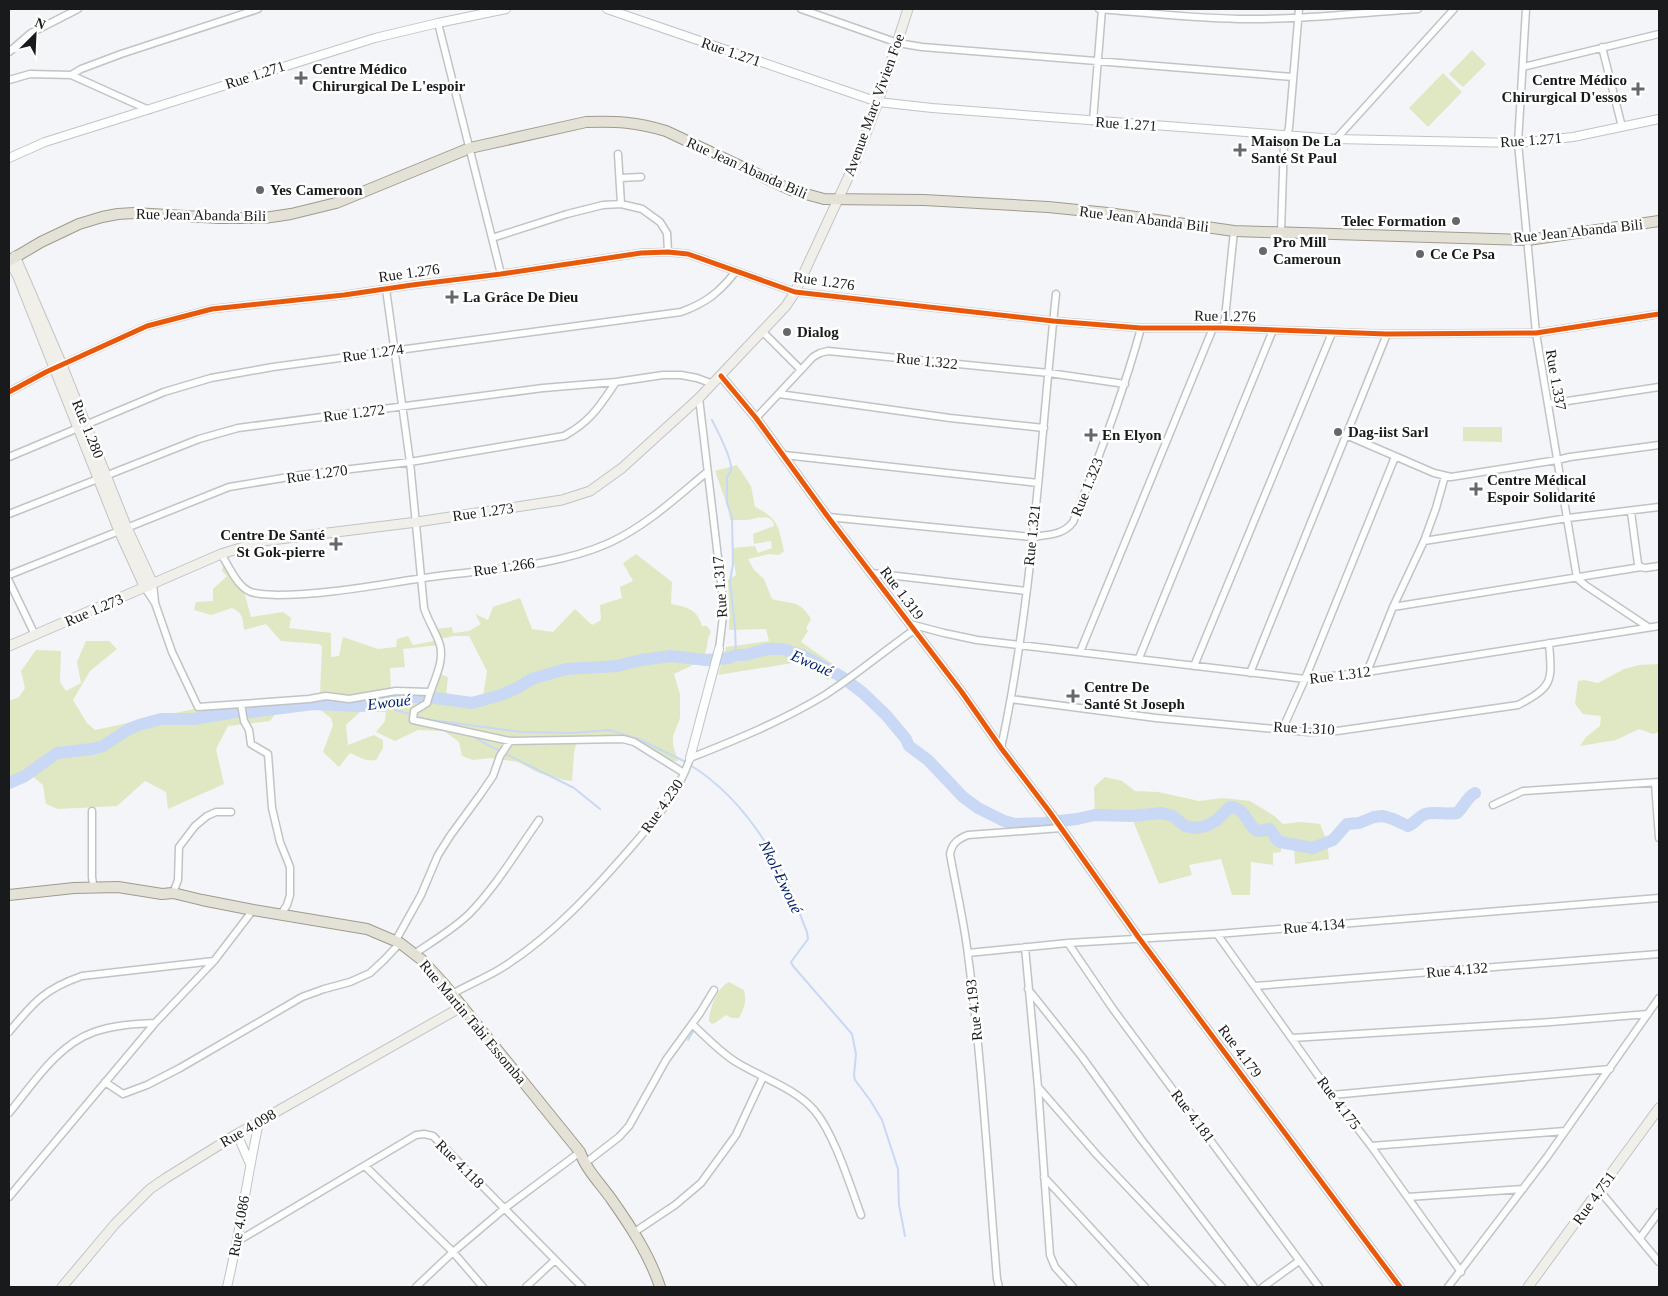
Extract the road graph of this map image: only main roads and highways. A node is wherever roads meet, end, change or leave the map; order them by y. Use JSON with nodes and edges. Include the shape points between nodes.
{"nodes":[{"id":1,"x":908,"y":9,"type":"edge"},
{"id":2,"x":837,"y":200,"type":"junction"},
{"id":3,"x":1659,"y":222,"type":"edge"},
{"id":4,"x":11,"y":258,"type":"edge"},
{"id":5,"x":149,"y":586,"type":"junction"},
{"id":6,"x":9,"y":646,"type":"edge"},
{"id":7,"x":9,"y":895,"type":"edge"},
{"id":8,"x":463,"y":1006,"type":"junction"},
{"id":9,"x":1659,"y":1108,"type":"edge"},
{"id":10,"x":62,"y":1287,"type":"edge"},
{"id":11,"x":660,"y":1287,"type":"edge"},
{"id":12,"x":1528,"y":1287,"type":"edge"}],
"edges":[{"from":1,"to":2,"type":"main road","name":"Avenue Marc Vivien Foe","via":[[878,102]]},
{"from":2,"to":3,"type":"main road","name":"Rue Jean Abanda Bili","via":[[924,200],[1048,207],[1234,231],[1528,240]]},
{"from":2,"to":4,"type":"main road","name":"Rue Jean Abanda Bili","via":[[791,190],[645,125],[624,121],[586,122],[470,148],[320,208],[264,218],[118,214],[79,224]]},
{"from":2,"to":5,"type":"main road","name":"Rue 1.273","via":[[786,306],[699,398],[622,468],[590,491],[562,500],[264,541],[221,554]]},
{"from":4,"to":5,"type":"main road","name":"Rue 1.280"},
{"from":5,"to":6,"type":"main road","name":"Rue 1.273"},
{"from":7,"to":8,"type":"main road","name":"Rue Martin Tabi Essomba","via":[[118,887],[173,893],[367,929],[398,941],[430,968]]},
{"from":8,"to":10,"type":"main road","name":"Rue 4.098","via":[[237,1134],[150,1189],[115,1224]]},
{"from":8,"to":11,"type":"main road","name":"Rue Martin Tabi Essomba","via":[[580,1152],[584,1164],[633,1232]]},
{"from":9,"to":12,"type":"main road","name":"Rue 4.751"}]}
